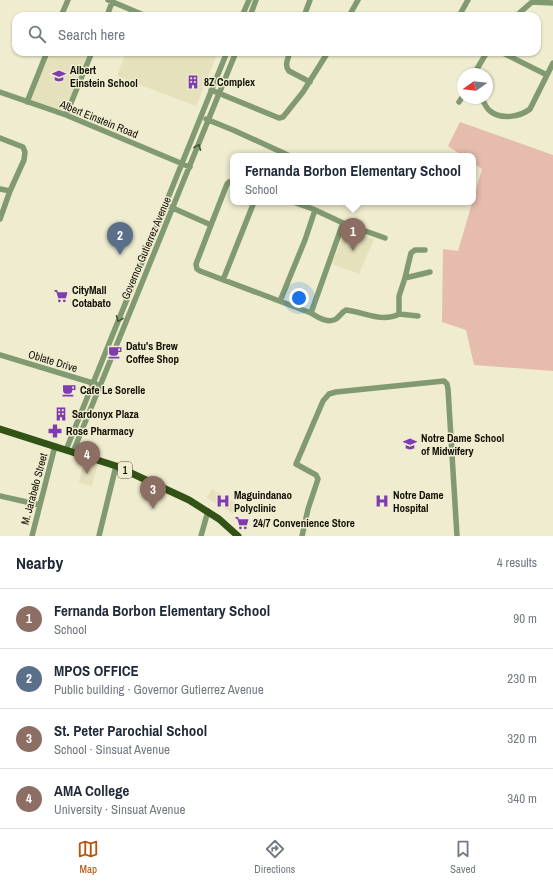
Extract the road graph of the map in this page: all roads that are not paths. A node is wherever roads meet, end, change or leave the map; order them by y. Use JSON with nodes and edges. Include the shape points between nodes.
{"nodes":[{"id":1,"x":68,"y":0,"type":"edge"},
{"id":2,"x":249,"y":0,"type":"edge"},
{"id":3,"x":256,"y":0,"type":"edge"},
{"id":4,"x":310,"y":0,"type":"edge"},
{"id":5,"x":358,"y":0,"type":"edge"},
{"id":6,"x":468,"y":0,"type":"edge"},
{"id":7,"x":113,"y":1,"type":"edge"},
{"id":8,"x":553,"y":3,"type":"edge"},
{"id":9,"x":63,"y":12,"type":"edge"},
{"id":10,"x":109,"y":12,"type":"edge"},
{"id":11,"x":137,"y":12,"type":"edge"},
{"id":12,"x":244,"y":12,"type":"edge"},
{"id":13,"x":252,"y":12,"type":"edge"},
{"id":14,"x":306,"y":12,"type":"edge"},
{"id":15,"x":351,"y":12,"type":"edge"},
{"id":16,"x":460,"y":12,"type":"edge"},
{"id":17,"x":520,"y":12,"type":"edge"},
{"id":18,"x":45,"y":56,"type":"edge"},
{"id":19,"x":90,"y":56,"type":"edge"},
{"id":20,"x":225,"y":56,"type":"edge"},
{"id":21,"x":234,"y":56,"type":"edge"},
{"id":22,"x":289,"y":56,"type":"edge"},
{"id":23,"x":326,"y":56,"type":"edge"},
{"id":24,"x":485,"y":56,"type":"edge"},
{"id":25,"x":509,"y":56,"type":"edge"},
{"id":26,"x":553,"y":63,"type":"edge"},
{"id":27,"x":478,"y":68,"type":"edge"},
{"id":28,"x":547,"y":74,"type":"junction"},
{"id":29,"x":310,"y":82,"type":"junction"},
{"id":30,"x":211,"y":90,"type":"junction"},
{"id":31,"x":0,"y":92,"type":"edge"},
{"id":32,"x":220,"y":94,"type":"junction"},
{"id":33,"x":27,"y":102,"type":"junction"},
{"id":34,"x":485,"y":104,"type":"edge"},
{"id":35,"x":66,"y":115,"type":"junction"},
{"id":36,"x":201,"y":117,"type":"junction"},
{"id":37,"x":209,"y":120,"type":"junction"},
{"id":38,"x":0,"y":138,"type":"edge"},
{"id":39,"x":283,"y":153,"type":"edge"},
{"id":40,"x":182,"y":164,"type":"junction"},
{"id":41,"x":190,"y":167,"type":"junction"},
{"id":42,"x":230,"y":182,"type":"edge"},
{"id":43,"x":0,"y":189,"type":"edge"},
{"id":44,"x":10,"y":191,"type":"junction"},
{"id":45,"x":166,"y":205,"type":"junction"},
{"id":46,"x":253,"y":205,"type":"edge"},
{"id":47,"x":301,"y":205,"type":"edge"},
{"id":48,"x":173,"y":209,"type":"junction"},
{"id":49,"x":315,"y":210,"type":"junction"},
{"id":50,"x":0,"y":219,"type":"edge"},
{"id":51,"x":343,"y":223,"type":"junction"},
{"id":52,"x":211,"y":225,"type":"junction"},
{"id":53,"x":385,"y":238,"type":"dead end"},
{"id":54,"x":425,"y":250,"type":"dead end"},
{"id":55,"x":430,"y":272,"type":"dead end"},
{"id":56,"x":405,"y":278,"type":"junction"},
{"id":57,"x":223,"y":280,"type":"junction"},
{"id":58,"x":280,"y":301,"type":"junction"},
{"id":59,"x":311,"y":313,"type":"junction"},
{"id":60,"x":399,"y":314,"type":"junction"},
{"id":61,"x":418,"y":316,"type":"dead end"},
{"id":62,"x":0,"y":355,"type":"edge"},
{"id":63,"x":93,"y":383,"type":"junction"},
{"id":64,"x":99,"y":385,"type":"junction"},
{"id":65,"x":0,"y":429,"type":"edge"},
{"id":66,"x":55,"y":446,"type":"junction"},
{"id":67,"x":69,"y":451,"type":"junction"},
{"id":68,"x":116,"y":466,"type":"junction"},
{"id":69,"x":0,"y":496,"type":"edge"},
{"id":70,"x":40,"y":505,"type":"junction"},
{"id":71,"x":208,"y":511,"type":"junction"},
{"id":72,"x":32,"y":536,"type":"edge"},
{"id":73,"x":99,"y":536,"type":"edge"},
{"id":74,"x":201,"y":536,"type":"edge"},
{"id":75,"x":238,"y":536,"type":"edge"},
{"id":76,"x":302,"y":536,"type":"edge"},
{"id":77,"x":457,"y":536,"type":"edge"}],
"edges":[{"from":1,"to":9,"type":"street"},
{"from":2,"to":12,"type":"street"},
{"from":3,"to":13,"type":"street"},
{"from":4,"to":14,"type":"street"},
{"from":5,"to":15,"type":"street"},
{"from":6,"to":16,"type":"street"},
{"from":7,"to":10,"type":"street"},
{"from":7,"to":11,"type":"street"},
{"from":8,"to":17,"type":"street","via":[[532,2]]},
{"from":18,"to":33,"type":"street"},
{"from":19,"to":35,"type":"street"},
{"from":20,"to":30,"type":"street","name":"Governor Gutierrez Avenue"},
{"from":21,"to":32,"type":"street","name":"Governor Gutierrez Avenue"},
{"from":22,"to":29,"type":"street","via":[[287,69]]},
{"from":23,"to":29,"type":"street"},
{"from":24,"to":27,"type":"street"},
{"from":25,"to":28,"type":"street"},
{"from":26,"to":28,"type":"street"},
{"from":28,"to":34,"type":"street","via":[[530,109],[522,113],[498,116]]},
{"from":29,"to":32,"type":"street","via":[[281,118]]},
{"from":30,"to":32,"type":"street"},
{"from":30,"to":36,"type":"street","name":"Governor Gutierrez Avenue"},
{"from":31,"to":33,"type":"street","name":"Albert Einstein Road"},
{"from":32,"to":37,"type":"street","name":"Governor Gutierrez Avenue"},
{"from":33,"to":35,"type":"street","name":"Albert Einstein Road"},
{"from":35,"to":40,"type":"street","name":"Albert Einstein Road"},
{"from":36,"to":37,"type":"street"},
{"from":36,"to":40,"type":"street","name":"Governor Gutierrez Avenue"},
{"from":37,"to":39,"type":"street"},
{"from":41,"to":37,"type":"street","name":"Governor Gutierrez Avenue","one_way":true},
{"from":38,"to":44,"type":"street","via":[[25,150],[24,160]]},
{"from":40,"to":41,"type":"street","name":"Albert Einstein Road"},
{"from":40,"to":45,"type":"street","name":"Governor Gutierrez Avenue"},
{"from":41,"to":48,"type":"street","name":"Governor Gutierrez Avenue"},
{"from":42,"to":52,"type":"street"},
{"from":43,"to":44,"type":"street"},
{"from":44,"to":50,"type":"street"},
{"from":45,"to":48,"type":"street"},
{"from":45,"to":63,"type":"street","name":"Governor Gutierrez Avenue","one_way":true},
{"from":46,"to":57,"type":"street"},
{"from":47,"to":49,"type":"street"},
{"from":48,"to":52,"type":"street"},
{"from":48,"to":64,"type":"street","name":"Governor Gutierrez Avenue"},
{"from":49,"to":51,"type":"street"},
{"from":49,"to":58,"type":"street"},
{"from":51,"to":53,"type":"street"},
{"from":51,"to":59,"type":"street"},
{"from":52,"to":57,"type":"street","via":[[196,266],[200,272]]},
{"from":54,"to":56,"type":"street","via":[[415,250],[411,253]]},
{"from":55,"to":56,"type":"street"},
{"from":56,"to":60,"type":"street","via":[[399,296]]},
{"from":57,"to":58,"type":"street"},
{"from":58,"to":59,"type":"street"},
{"from":59,"to":60,"type":"street","via":[[328,321],[335,320],[346,310],[388,318]]},
{"from":60,"to":61,"type":"street"},
{"from":62,"to":63,"type":"street","name":"Oblate Drive"},
{"from":63,"to":64,"type":"street","name":"Oblate Drive"},
{"from":63,"to":67,"type":"street","name":"Governor Gutierrez Avenue"},
{"from":64,"to":67,"type":"street","name":"Governor Gutierrez Avenue"},
{"from":65,"to":66,"type":"main road","number":"1"},
{"from":66,"to":67,"type":"main road","number":"1"},
{"from":66,"to":70,"type":"street","name":"M. Jarabelo Street"},
{"from":67,"to":68,"type":"main road","number":"1"},
{"from":68,"to":71,"type":"main road","number":"1"},
{"from":68,"to":73,"type":"street"},
{"from":69,"to":70,"type":"street"},
{"from":70,"to":72,"type":"street","name":"M. Jarabelo Street"},
{"from":71,"to":74,"type":"street"},
{"from":71,"to":75,"type":"main road","number":"1"},
{"from":76,"to":77,"type":"street","via":[[318,479],[316,475],[296,464],[326,396],[336,392],[444,381],[448,389]]}]}
